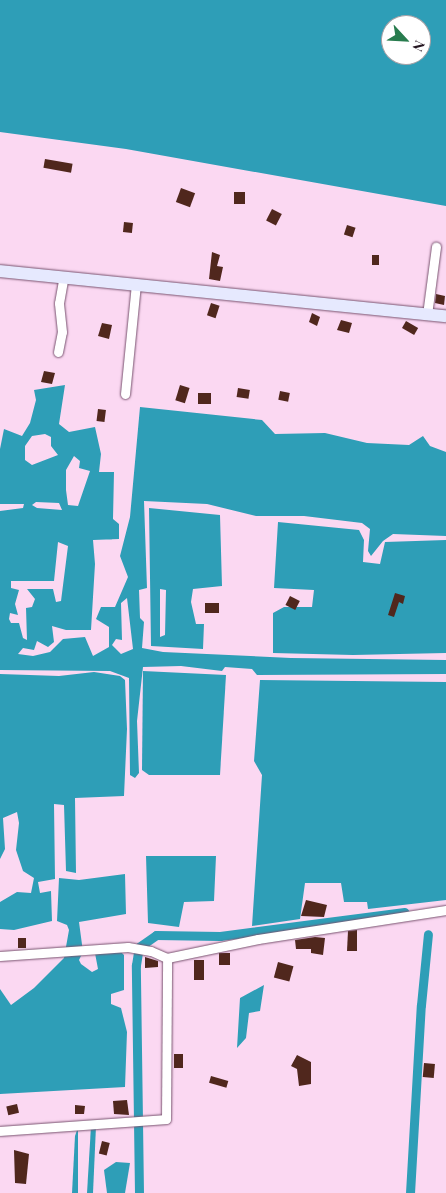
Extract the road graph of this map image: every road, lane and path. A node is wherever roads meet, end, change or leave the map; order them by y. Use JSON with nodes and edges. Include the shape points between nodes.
{"nodes":[{"id":1,"x":436,"y":246,"type":"dead end"},
{"id":2,"x":0,"y":271,"type":"edge"},
{"id":3,"x":64,"y":276,"type":"junction"},
{"id":4,"x":136,"y":284,"type":"junction"},
{"id":5,"x":427,"y":315,"type":"junction"},
{"id":6,"x":446,"y":316,"type":"edge"},
{"id":7,"x":58,"y":352,"type":"dead end"},
{"id":8,"x":125,"y":394,"type":"dead end"},
{"id":9,"x":446,"y":910,"type":"edge"},
{"id":10,"x":0,"y":956,"type":"edge"},
{"id":11,"x":167,"y":958,"type":"junction"},
{"id":12,"x":0,"y":1131,"type":"edge"}],
"edges":[{"from":1,"to":5,"type":"street"},
{"from":2,"to":3,"type":"main road"},
{"from":3,"to":4,"type":"main road"},
{"from":3,"to":7,"type":"street","via":[[59,303],[62,332]]},
{"from":4,"to":5,"type":"main road"},
{"from":4,"to":8,"type":"street"},
{"from":5,"to":6,"type":"main road"},
{"from":9,"to":11,"type":"street","via":[[258,938]]},
{"from":10,"to":11,"type":"street","via":[[128,947]]},
{"from":11,"to":12,"type":"street","via":[[166,1119]]}]}
